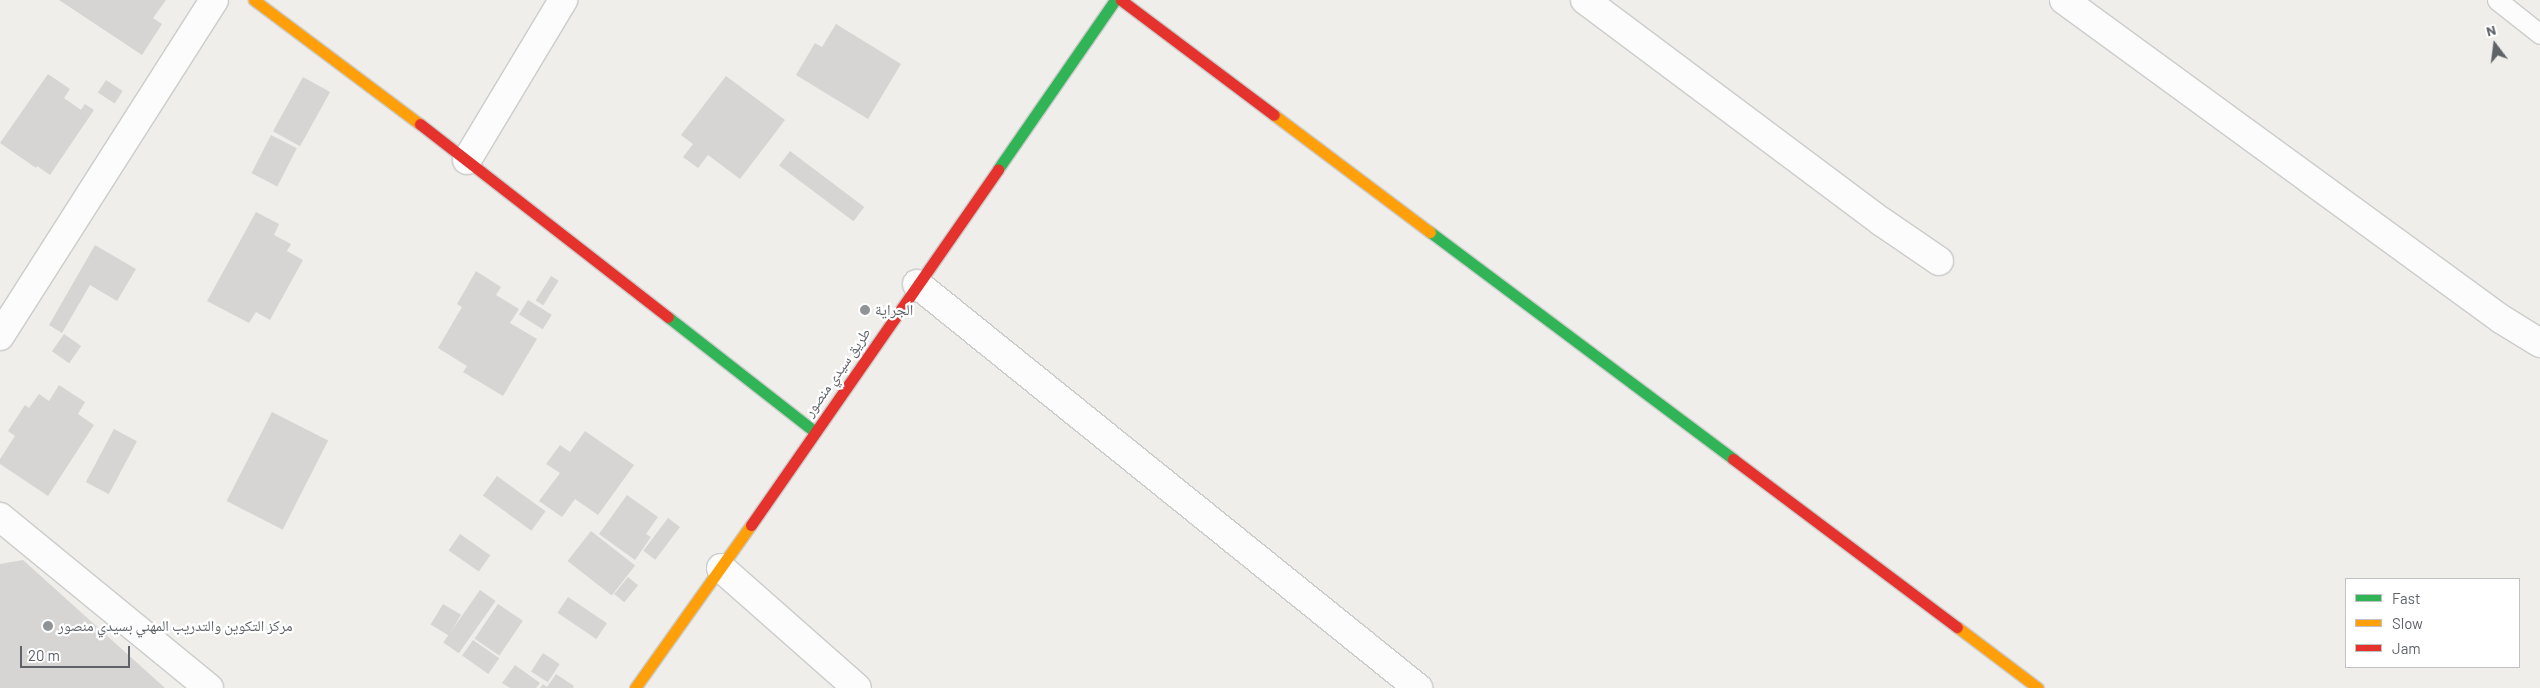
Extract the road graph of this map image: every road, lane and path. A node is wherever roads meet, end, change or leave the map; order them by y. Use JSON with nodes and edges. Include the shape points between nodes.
{"nodes":[{"id":1,"x":214,"y":0,"type":"edge"},
{"id":2,"x":254,"y":0,"type":"edge"},
{"id":3,"x":563,"y":0,"type":"edge"},
{"id":4,"x":1115,"y":0,"type":"edge"},
{"id":5,"x":1120,"y":0,"type":"edge"},
{"id":6,"x":1585,"y":0,"type":"edge"},
{"id":7,"x":2064,"y":0,"type":"edge"},
{"id":8,"x":2497,"y":0,"type":"edge"},
{"id":9,"x":2540,"y":34,"type":"edge"},
{"id":10,"x":467,"y":160,"type":"junction"},
{"id":11,"x":1940,"y":260,"type":"dead end"},
{"id":12,"x":918,"y":284,"type":"junction"},
{"id":13,"x":0,"y":336,"type":"edge"},
{"id":14,"x":2540,"y":343,"type":"edge"},
{"id":15,"x":814,"y":432,"type":"junction"},
{"id":16,"x":0,"y":516,"type":"edge"},
{"id":17,"x":721,"y":568,"type":"junction"},
{"id":18,"x":639,"y":687,"type":"edge"},
{"id":19,"x":209,"y":688,"type":"edge"},
{"id":20,"x":857,"y":688,"type":"edge"},
{"id":21,"x":1418,"y":688,"type":"edge"},
{"id":22,"x":2038,"y":688,"type":"edge"}],
"edges":[{"from":1,"to":13,"type":"street"},
{"from":2,"to":10,"type":"street"},
{"from":3,"to":10,"type":"street"},
{"from":4,"to":12,"type":"street","name":"طريق سيدي منصور"},
{"from":5,"to":22,"type":"street"},
{"from":6,"to":11,"type":"street","via":[[1875,216]]},
{"from":7,"to":14,"type":"street","via":[[2493,314]]},
{"from":8,"to":9,"type":"lane"},
{"from":10,"to":15,"type":"street"},
{"from":12,"to":15,"type":"street","name":"طريق سيدي منصور"},
{"from":12,"to":21,"type":"street"},
{"from":15,"to":17,"type":"street","name":"طريق سيدي منصور"},
{"from":16,"to":19,"type":"street"},
{"from":17,"to":18,"type":"street","name":"طريق سيدي منصور"},
{"from":17,"to":20,"type":"street"}]}
